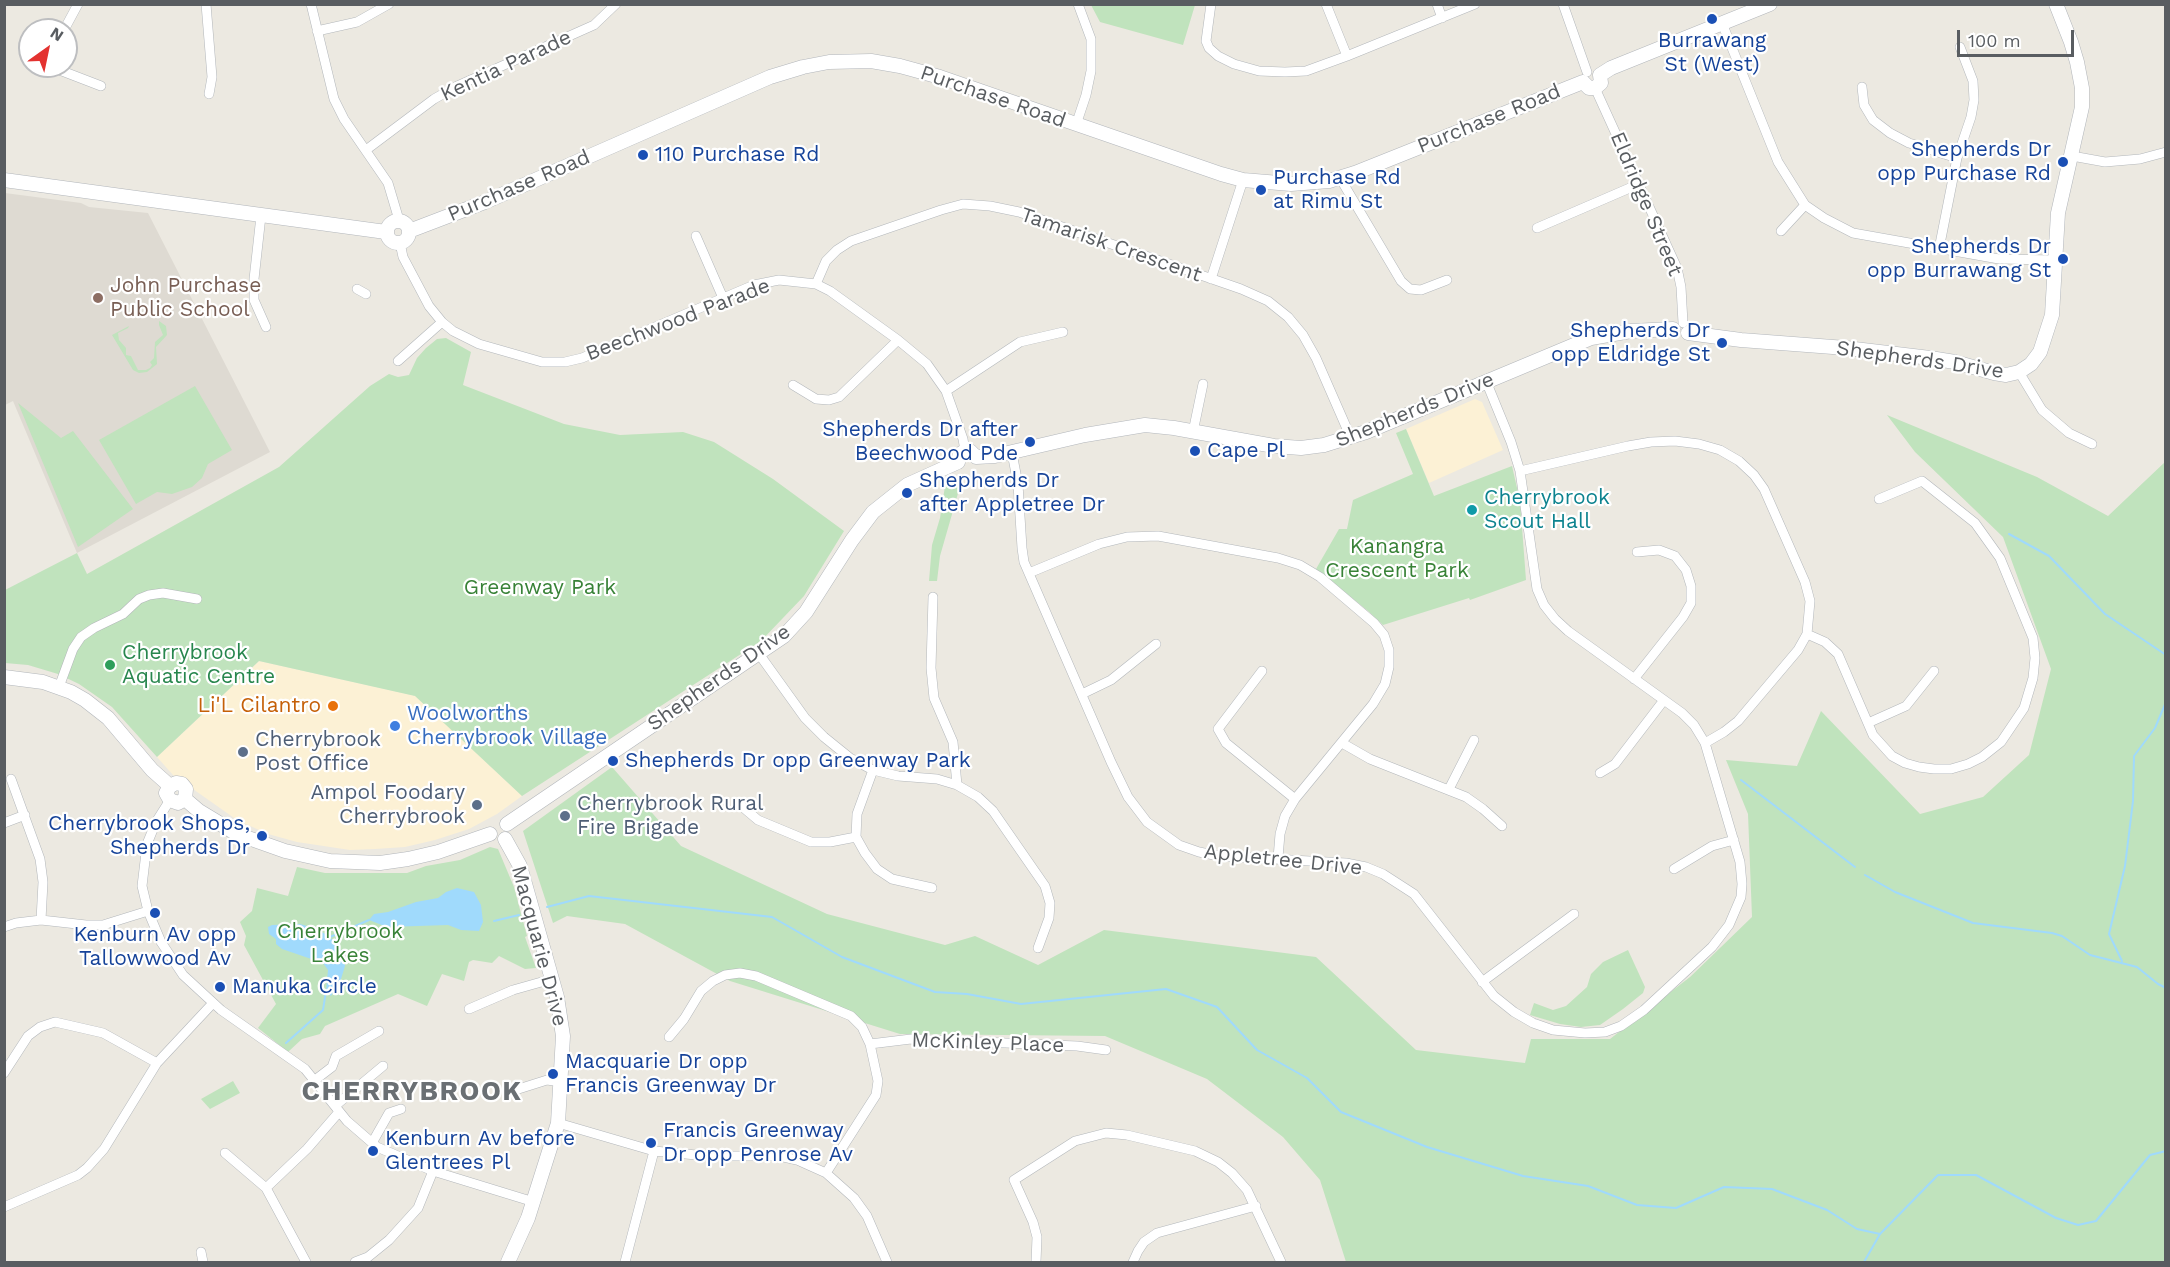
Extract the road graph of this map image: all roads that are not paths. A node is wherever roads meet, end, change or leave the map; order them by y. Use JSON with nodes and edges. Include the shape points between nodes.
{"nodes":[{"id":1,"x":78,"y":4,"type":"edge"},
{"id":2,"x":206,"y":4,"type":"edge"},
{"id":3,"x":311,"y":4,"type":"edge"},
{"id":4,"x":389,"y":4,"type":"edge"},
{"id":5,"x":616,"y":4,"type":"edge"},
{"id":6,"x":1078,"y":4,"type":"edge"},
{"id":7,"x":1211,"y":4,"type":"edge"},
{"id":8,"x":1326,"y":4,"type":"edge"},
{"id":9,"x":1437,"y":4,"type":"edge"},
{"id":10,"x":1475,"y":4,"type":"edge"},
{"id":11,"x":1563,"y":4,"type":"edge"},
{"id":12,"x":1770,"y":4,"type":"edge"},
{"id":13,"x":2056,"y":4,"type":"edge"},
{"id":14,"x":70,"y":18,"type":"edge"},
{"id":15,"x":1442,"y":18,"type":"junction"},
{"id":16,"x":1722,"y":23,"type":"junction"},
{"id":17,"x":317,"y":31,"type":"junction"},
{"id":18,"x":1960,"y":47,"type":"dead end"},
{"id":19,"x":1347,"y":56,"type":"junction"},
{"id":20,"x":78,"y":77,"type":"edge"},
{"id":21,"x":1591,"y":79,"type":"junction"},
{"id":22,"x":100,"y":86,"type":"dead end"},
{"id":23,"x":1862,"y":87,"type":"dead end"},
{"id":24,"x":209,"y":94,"type":"dead end"},
{"id":25,"x":1076,"y":125,"type":"junction"},
{"id":26,"x":366,"y":150,"type":"junction"},
{"id":27,"x":2166,"y":152,"type":"edge"},
{"id":28,"x":2072,"y":156,"type":"junction"},
{"id":29,"x":1957,"y":158,"type":"junction"},
{"id":30,"x":1340,"y":178,"type":"junction"},
{"id":31,"x":4,"y":180,"type":"edge"},
{"id":32,"x":1243,"y":180,"type":"junction"},
{"id":33,"x":1639,"y":184,"type":"junction"},
{"id":34,"x":1805,"y":206,"type":"junction"},
{"id":35,"x":261,"y":216,"type":"junction"},
{"id":36,"x":399,"y":220,"type":"junction"},
{"id":37,"x":1537,"y":228,"type":"dead end"},
{"id":38,"x":409,"y":231,"type":"junction"},
{"id":39,"x":1781,"y":231,"type":"dead end"},
{"id":40,"x":386,"y":232,"type":"junction"},
{"id":41,"x":696,"y":236,"type":"dead end"},
{"id":42,"x":400,"y":243,"type":"junction"},
{"id":43,"x":1939,"y":249,"type":"junction"},
{"id":44,"x":2055,"y":260,"type":"junction"},
{"id":45,"x":1211,"y":279,"type":"junction"},
{"id":46,"x":1447,"y":280,"type":"dead end"},
{"id":47,"x":816,"y":284,"type":"junction"},
{"id":48,"x":357,"y":289,"type":"dead end"},
{"id":49,"x":366,"y":294,"type":"dead end"},
{"id":50,"x":723,"y":298,"type":"junction"},
{"id":51,"x":442,"y":322,"type":"junction"},
{"id":52,"x":266,"y":327,"type":"dead end"},
{"id":53,"x":1681,"y":329,"type":"junction"},
{"id":54,"x":1063,"y":332,"type":"dead end"},
{"id":55,"x":898,"y":340,"type":"junction"},
{"id":56,"x":398,"y":361,"type":"dead end"},
{"id":57,"x":2019,"y":372,"type":"junction"},
{"id":58,"x":1486,"y":381,"type":"junction"},
{"id":59,"x":1203,"y":384,"type":"dead end"},
{"id":60,"x":793,"y":385,"type":"dead end"},
{"id":61,"x":946,"y":391,"type":"junction"},
{"id":62,"x":1193,"y":432,"type":"junction"},
{"id":63,"x":1351,"y":438,"type":"junction"},
{"id":64,"x":2092,"y":444,"type":"dead end"},
{"id":65,"x":1012,"y":453,"type":"junction"},
{"id":66,"x":966,"y":457,"type":"junction"},
{"id":67,"x":1520,"y":471,"type":"junction"},
{"id":68,"x":1879,"y":498,"type":"dead end"},
{"id":69,"x":1637,"y":552,"type":"dead end"},
{"id":70,"x":1029,"y":573,"type":"junction"},
{"id":71,"x":933,"y":597,"type":"dead end"},
{"id":72,"x":198,"y":599,"type":"dead end"},
{"id":73,"x":1807,"y":634,"type":"junction"},
{"id":74,"x":1156,"y":644,"type":"dead end"},
{"id":75,"x":759,"y":654,"type":"junction"},
{"id":76,"x":1262,"y":671,"type":"dead end"},
{"id":77,"x":1934,"y":671,"type":"dead end"},
{"id":78,"x":4,"y":677,"type":"edge"},
{"id":79,"x":1634,"y":678,"type":"junction"},
{"id":80,"x":59,"y":687,"type":"junction"},
{"id":81,"x":1082,"y":694,"type":"junction"},
{"id":82,"x":1664,"y":700,"type":"junction"},
{"id":83,"x":1868,"y":723,"type":"junction"},
{"id":84,"x":1474,"y":740,"type":"dead end"},
{"id":85,"x":1342,"y":742,"type":"junction"},
{"id":86,"x":1705,"y":743,"type":"junction"},
{"id":87,"x":873,"y":770,"type":"junction"},
{"id":88,"x":1600,"y":772,"type":"dead end"},
{"id":89,"x":10,"y":779,"type":"dead end"},
{"id":90,"x":957,"y":784,"type":"junction"},
{"id":91,"x":170,"y":786,"type":"junction"},
{"id":92,"x":1449,"y":789,"type":"junction"},
{"id":93,"x":185,"y":799,"type":"junction"},
{"id":94,"x":1295,"y":799,"type":"junction"},
{"id":95,"x":170,"y":800,"type":"junction"},
{"id":96,"x":739,"y":804,"type":"dead end"},
{"id":97,"x":25,"y":815,"type":"junction"},
{"id":98,"x":4,"y":823,"type":"edge"},
{"id":99,"x":507,"y":824,"type":"junction"},
{"id":100,"x":1502,"y":826,"type":"dead end"},
{"id":101,"x":490,"y":834,"type":"junction"},
{"id":102,"x":856,"y":837,"type":"junction"},
{"id":103,"x":505,"y":839,"type":"junction"},
{"id":104,"x":1734,"y":840,"type":"junction"},
{"id":105,"x":1278,"y":858,"type":"junction"},
{"id":106,"x":1674,"y":869,"type":"dead end"},
{"id":107,"x":932,"y":888,"type":"dead end"},
{"id":108,"x":148,"y":911,"type":"junction"},
{"id":109,"x":1574,"y":914,"type":"dead end"},
{"id":110,"x":41,"y":920,"type":"junction"},
{"id":111,"x":4,"y":927,"type":"edge"},
{"id":112,"x":1038,"y":948,"type":"dead end"},
{"id":113,"x":552,"y":979,"type":"junction"},
{"id":114,"x":1482,"y":982,"type":"junction"},
{"id":115,"x":213,"y":1003,"type":"junction"},
{"id":116,"x":469,"y":1009,"type":"dead end"},
{"id":117,"x":379,"y":1031,"type":"dead end"},
{"id":118,"x":669,"y":1037,"type":"dead end"},
{"id":119,"x":870,"y":1044,"type":"junction"},
{"id":120,"x":1106,"y":1050,"type":"dead end"},
{"id":121,"x":157,"y":1064,"type":"junction"},
{"id":122,"x":383,"y":1066,"type":"dead end"},
{"id":123,"x":4,"y":1073,"type":"edge"},
{"id":124,"x":315,"y":1080,"type":"junction"},
{"id":125,"x":561,"y":1082,"type":"junction"},
{"id":126,"x":509,"y":1092,"type":"dead end"},
{"id":127,"x":337,"y":1109,"type":"junction"},
{"id":128,"x":401,"y":1109,"type":"dead end"},
{"id":129,"x":558,"y":1123,"type":"junction"},
{"id":130,"x":372,"y":1143,"type":"junction"},
{"id":131,"x":654,"y":1151,"type":"junction"},
{"id":132,"x":225,"y":1154,"type":"dead end"},
{"id":133,"x":433,"y":1172,"type":"junction"},
{"id":134,"x":826,"y":1173,"type":"junction"},
{"id":135,"x":266,"y":1188,"type":"junction"},
{"id":136,"x":534,"y":1202,"type":"junction"},
{"id":137,"x":1256,"y":1206,"type":"junction"},
{"id":138,"x":4,"y":1207,"type":"edge"},
{"id":139,"x":201,"y":1252,"type":"dead end"},
{"id":140,"x":628,"y":1262,"type":"edge"},
{"id":141,"x":202,"y":1263,"type":"edge"},
{"id":142,"x":306,"y":1263,"type":"edge"},
{"id":143,"x":355,"y":1263,"type":"edge"},
{"id":144,"x":508,"y":1263,"type":"edge"},
{"id":145,"x":887,"y":1263,"type":"edge"},
{"id":146,"x":1036,"y":1263,"type":"edge"},
{"id":147,"x":1133,"y":1263,"type":"edge"},
{"id":148,"x":1281,"y":1263,"type":"edge"}],
"edges":[{"from":1,"to":14,"type":"street"},
{"from":2,"to":24,"type":"street","via":[[212,77]]},
{"from":3,"to":17,"type":"street"},
{"from":4,"to":17,"type":"street","via":[[357,22]]},
{"from":5,"to":26,"type":"street","name":"Kentia Parade","via":[[594,25],[434,99]]},
{"from":6,"to":25,"type":"street","via":[[1091,39],[1091,71]]},
{"from":7,"to":19,"type":"street","via":[[1206,41],[1218,56],[1233,64],[1285,72],[1306,70]]},
{"from":8,"to":19,"type":"street"},
{"from":9,"to":15,"type":"street"},
{"from":10,"to":15,"type":"street"},
{"from":11,"to":21,"type":"street","name":"Eldridge Street"},
{"from":12,"to":16,"type":"main road","name":"Purchase Road"},
{"from":13,"to":28,"type":"main road","name":"Shepherds Drive","via":[[2071,42],[2082,88]]},
{"from":15,"to":19,"type":"street"},
{"from":16,"to":21,"type":"main road","name":"Purchase Road"},
{"from":16,"to":34,"type":"street","via":[[1778,162]]},
{"from":17,"to":26,"type":"street","via":[[334,99]]},
{"from":18,"to":29,"type":"street","via":[[1974,100]]},
{"from":20,"to":22,"type":"street"},
{"from":21,"to":30,"type":"main road","name":"Purchase Road"},
{"from":21,"to":33,"type":"street","name":"Eldridge Street"},
{"from":23,"to":29,"type":"street","via":[[1864,105],[1873,120],[1890,133]]},
{"from":25,"to":32,"type":"main road","name":"Purchase Road"},
{"from":25,"to":38,"type":"main road","name":"Purchase Road","via":[[900,66],[871,61],[829,62],[770,77],[485,202]]},
{"from":26,"to":36,"type":"street","via":[[388,183]]},
{"from":27,"to":28,"type":"street","via":[[2105,162]]},
{"from":28,"to":44,"type":"main road","name":"Shepherds Drive","via":[[2058,213]]},
{"from":29,"to":43,"type":"street"},
{"from":30,"to":32,"type":"main road","name":"Purchase Road","via":[[1291,184]]},
{"from":30,"to":46,"type":"street","via":[[1401,281],[1410,289],[1421,290]]},
{"from":31,"to":35,"type":"main road"},
{"from":32,"to":45,"type":"street"},
{"from":33,"to":37,"type":"street"},
{"from":33,"to":53,"type":"street","name":"Eldridge Street","via":[[1677,268]]},
{"from":34,"to":39,"type":"street"},
{"from":34,"to":43,"type":"street","via":[[1853,233]]},
{"from":35,"to":40,"type":"main road"},
{"from":35,"to":52,"type":"street","via":[[254,300]]},
{"from":36,"to":38,"type":"main road"},
{"from":36,"to":40,"type":"main road","via":[[391,222]]},
{"from":38,"to":42,"type":"main road","via":[[407,239]]},
{"from":40,"to":42,"type":"main road","via":[[391,241]]},
{"from":41,"to":50,"type":"street"},
{"from":42,"to":51,"type":"street","name":"Beechwood Parade","via":[[403,257],[429,306]]},
{"from":43,"to":44,"type":"street","via":[[1999,259]]},
{"from":44,"to":57,"type":"main road","name":"Shepherds Drive","via":[[2048,332],[2037,358]]},
{"from":45,"to":47,"type":"street","name":"Tamarisk Crescent","via":[[1019,212],[963,204],[851,241],[826,261]]},
{"from":45,"to":63,"type":"street","name":"Tamarisk Crescent","via":[[1268,301],[1288,317],[1316,358]]},
{"from":47,"to":50,"type":"street","name":"Beechwood Parade","via":[[778,280]]},
{"from":47,"to":55,"type":"street","name":"Beechwood Parade"},
{"from":48,"to":49,"type":"street"},
{"from":50,"to":51,"type":"street","name":"Beechwood Parade","via":[[565,362],[542,362],[478,344]]},
{"from":51,"to":56,"type":"street"},
{"from":53,"to":57,"type":"main road","name":"Shepherds Drive","via":[[1741,340],[1930,358],[2006,375]]},
{"from":53,"to":58,"type":"main road","name":"Shepherds Drive","via":[[1591,338]]},
{"from":54,"to":61,"type":"street","via":[[1020,342]]},
{"from":55,"to":60,"type":"street","via":[[839,397],[816,399]]},
{"from":55,"to":61,"type":"street","name":"Beechwood Parade","via":[[927,364]]},
{"from":57,"to":64,"type":"street","via":[[2042,410],[2070,433]]},
{"from":58,"to":63,"type":"main road","name":"Shepherds Drive"},
{"from":58,"to":67,"type":"street","name":"Appletree Drive"},
{"from":59,"to":62,"type":"street"},
{"from":61,"to":66,"type":"street","name":"Beechwood Parade"},
{"from":62,"to":63,"type":"main road","name":"Shepherds Drive","via":[[1288,448]]},
{"from":62,"to":65,"type":"main road","name":"Shepherds Drive","via":[[1133,426]]},
{"from":65,"to":66,"type":"main road","name":"Shepherds Drive"},
{"from":65,"to":70,"type":"street","name":"Appletree Drive","via":[[1022,548]]},
{"from":66,"to":75,"type":"main road","name":"Shepherds Drive","via":[[907,485],[873,512],[806,612],[784,636]]},
{"from":67,"to":73,"type":"street","via":[[1651,442],[1675,441],[1720,450],[1739,461],[1764,489],[1805,582],[1810,601]]},
{"from":67,"to":79,"type":"street","name":"Appletree Drive","via":[[1537,589],[1544,604],[1568,631]]},
{"from":68,"to":83,"type":"street","via":[[1922,481],[1975,523],[2000,558],[2033,638],[2035,658],[2033,678],[2018,719],[2001,742],[1968,764],[1951,769],[1919,767],[1892,756]]},
{"from":69,"to":79,"type":"street","via":[[1659,550],[1675,556],[1686,570],[1691,603]]},
{"from":70,"to":81,"type":"street","name":"Appletree Drive"},
{"from":70,"to":85,"type":"street","via":[[1099,544],[1127,537],[1158,536],[1300,565],[1374,622],[1389,650],[1385,684]]},
{"from":71,"to":90,"type":"street","via":[[934,698],[953,742]]},
{"from":72,"to":80,"type":"street","via":[[163,593],[139,599],[123,614],[81,637]]},
{"from":73,"to":83,"type":"street","via":[[1825,642],[1838,654]]},
{"from":73,"to":86,"type":"street","via":[[1738,721]]},
{"from":74,"to":81,"type":"street","via":[[1111,680]]},
{"from":75,"to":87,"type":"street","via":[[805,718],[850,758]]},
{"from":75,"to":99,"type":"main road","name":"Shepherds Drive"},
{"from":76,"to":94,"type":"street","via":[[1218,729],[1226,743]]},
{"from":77,"to":83,"type":"street","via":[[1906,706]]},
{"from":78,"to":80,"type":"main road"},
{"from":79,"to":82,"type":"street","name":"Appletree Drive"},
{"from":80,"to":91,"type":"main road","via":[[108,718]]},
{"from":81,"to":105,"type":"street","name":"Appletree Drive","via":[[1128,797],[1147,822],[1179,845],[1198,852]]},
{"from":82,"to":86,"type":"street","name":"Appletree Drive","via":[[1694,725]]},
{"from":82,"to":88,"type":"street","via":[[1615,764]]},
{"from":84,"to":92,"type":"street"},
{"from":85,"to":92,"type":"street","via":[[1370,759]]},
{"from":85,"to":94,"type":"street"},
{"from":86,"to":104,"type":"street","name":"Appletree Drive"},
{"from":87,"to":90,"type":"street"},
{"from":87,"to":102,"type":"street","via":[[857,814]]},
{"from":89,"to":97,"type":"street"},
{"from":90,"to":112,"type":"street","via":[[993,811],[1045,886],[1049,918]]},
{"from":91,"to":93,"type":"main road","via":[[182,784]]},
{"from":91,"to":95,"type":"main road","via":[[166,793]]},
{"from":92,"to":100,"type":"street","via":[[1483,808]]},
{"from":93,"to":95,"type":"main road","via":[[178,803]]},
{"from":93,"to":101,"type":"main road","via":[[237,834],[330,861],[380,863],[408,859]]},
{"from":94,"to":105,"type":"street","via":[[1282,825]]},
{"from":95,"to":108,"type":"street","via":[[147,843],[142,886]]},
{"from":96,"to":102,"type":"street","via":[[758,820],[811,842]]},
{"from":97,"to":98,"type":"street"},
{"from":97,"to":110,"type":"street","via":[[40,859]]},
{"from":99,"to":101,"type":"main road","via":[[495,822]]},
{"from":99,"to":103,"type":"main road","via":[[509,833]]},
{"from":101,"to":103,"type":"main road","via":[[497,840]]},
{"from":102,"to":107,"type":"street","via":[[877,869],[892,879]]},
{"from":103,"to":113,"type":"main road","name":"Macquarie Drive","via":[[520,866]]},
{"from":104,"to":106,"type":"street","via":[[1712,846]]},
{"from":104,"to":114,"type":"street","name":"Appletree Drive","via":[[1742,884],[1729,925],[1703,955],[1622,1026],[1605,1032],[1553,1030],[1514,1012]]},
{"from":105,"to":114,"type":"street","name":"Appletree Drive","via":[[1356,865],[1399,882],[1430,913]]},
{"from":108,"to":110,"type":"street","via":[[103,925]]},
{"from":108,"to":115,"type":"street","via":[[171,959]]},
{"from":109,"to":114,"type":"street"},
{"from":110,"to":111,"type":"street"},
{"from":113,"to":116,"type":"street"},
{"from":113,"to":125,"type":"main road","name":"Macquarie Drive","via":[[562,1021]]},
{"from":115,"to":121,"type":"street"},
{"from":115,"to":124,"type":"street"},
{"from":117,"to":124,"type":"street","via":[[336,1056],[332,1067]]},
{"from":118,"to":119,"type":"street","via":[[713,981],[740,973],[851,1016]]},
{"from":119,"to":120,"type":"street","name":"McKinley Place","via":[[911,1040]]},
{"from":119,"to":134,"type":"street","via":[[878,1081],[876,1095]]},
{"from":121,"to":123,"type":"street","via":[[103,1033],[55,1022],[28,1036]]},
{"from":121,"to":138,"type":"street","via":[[104,1149],[87,1168]]},
{"from":122,"to":127,"type":"street"},
{"from":124,"to":127,"type":"street"},
{"from":125,"to":126,"type":"street","via":[[547,1080]]},
{"from":125,"to":129,"type":"main road","name":"Macquarie Drive"},
{"from":127,"to":130,"type":"street"},
{"from":127,"to":135,"type":"street","via":[[307,1149]]},
{"from":128,"to":130,"type":"street","via":[[389,1113]]},
{"from":129,"to":131,"type":"street"},
{"from":129,"to":136,"type":"main road","name":"Macquarie Drive"},
{"from":130,"to":133,"type":"street"},
{"from":131,"to":134,"type":"street","via":[[779,1156]]},
{"from":131,"to":140,"type":"street"},
{"from":132,"to":135,"type":"street"},
{"from":133,"to":136,"type":"street"},
{"from":133,"to":143,"type":"street","via":[[418,1208],[389,1240]]},
{"from":134,"to":145,"type":"street","via":[[860,1207]]},
{"from":135,"to":142,"type":"street"},
{"from":136,"to":144,"type":"main road","name":"Macquarie Drive"},
{"from":137,"to":146,"type":"street","via":[[1232,1173],[1195,1151],[1127,1135],[1090,1136],[1014,1180],[1037,1237]]},
{"from":137,"to":147,"type":"street","via":[[1157,1233],[1144,1242]]},
{"from":137,"to":148,"type":"street"},
{"from":139,"to":141,"type":"street"}]}
